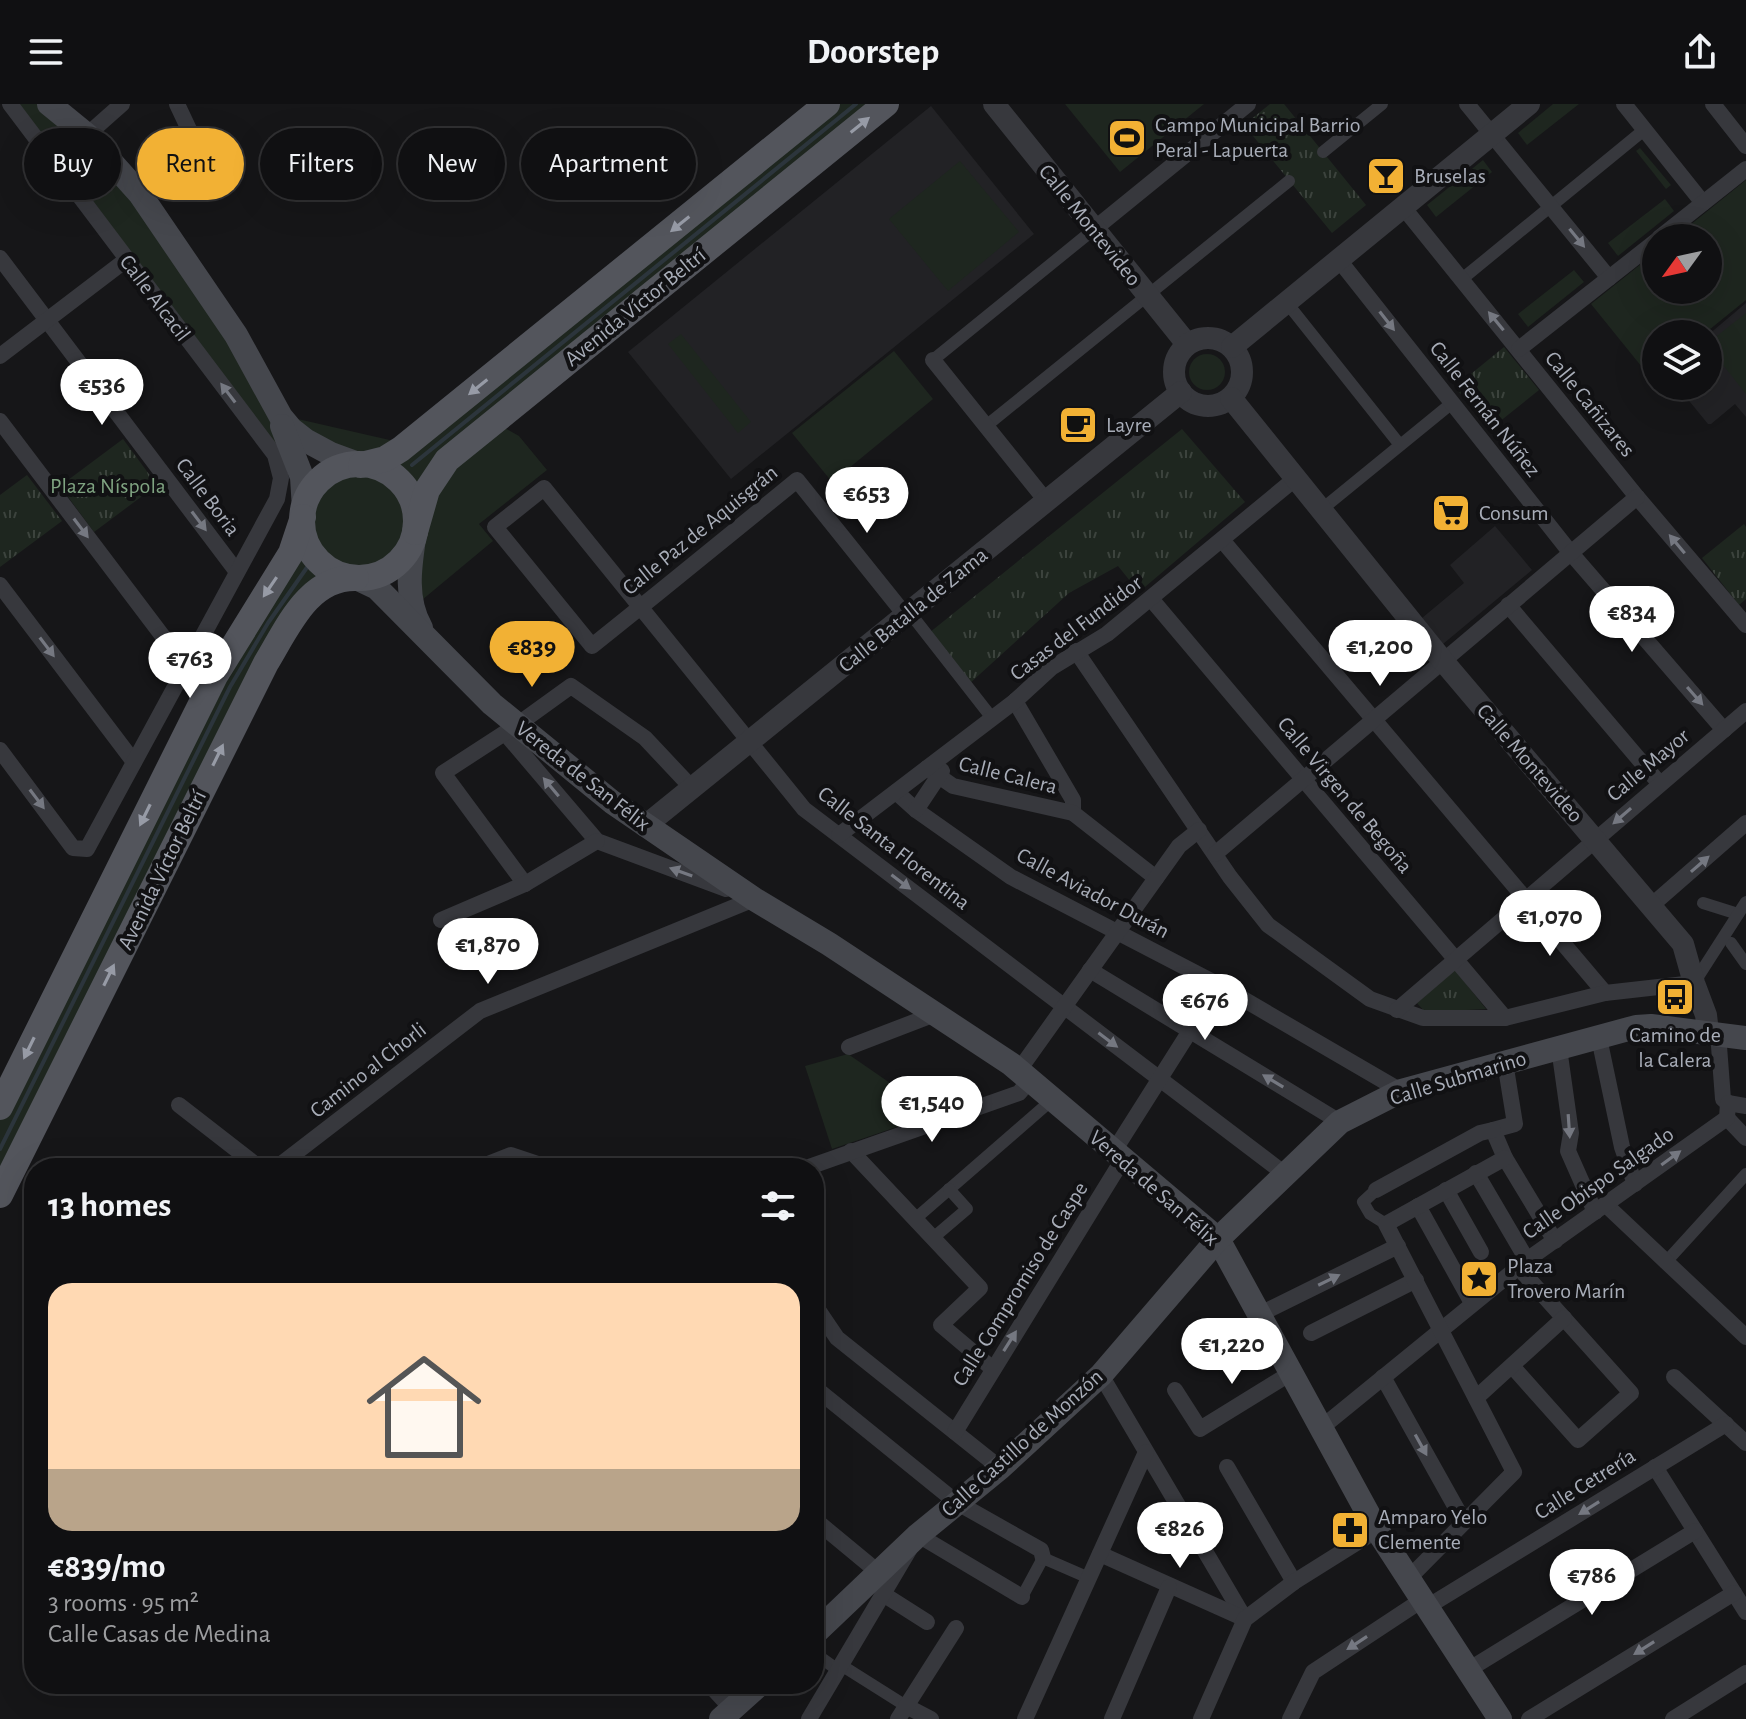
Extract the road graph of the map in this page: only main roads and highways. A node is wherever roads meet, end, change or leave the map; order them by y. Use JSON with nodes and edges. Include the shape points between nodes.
{"nodes":[{"id":1,"x":49,"y":104,"type":"edge"},
{"id":2,"x":827,"y":104,"type":"edge"},
{"id":3,"x":886,"y":104,"type":"edge"},
{"id":4,"x":270,"y":398,"type":"junction"},
{"id":5,"x":361,"y":465,"type":"junction"},
{"id":6,"x":303,"y":513,"type":"junction"},
{"id":7,"x":415,"y":532,"type":"junction"},
{"id":8,"x":356,"y":578,"type":"junction"},
{"id":9,"x":426,"y":638,"type":"junction"},
{"id":10,"x":1746,"y":1038,"type":"edge"},
{"id":11,"x":0,"y":1107,"type":"edge"},
{"id":12,"x":0,"y":1195,"type":"edge"},
{"id":13,"x":1218,"y":1239,"type":"junction"},
{"id":14,"x":824,"y":1626,"type":"edge"},
{"id":15,"x":749,"y":1694,"type":"edge"},
{"id":16,"x":726,"y":1714,"type":"edge"},
{"id":17,"x":1500,"y":1719,"type":"edge"}],
"edges":[{"from":1,"to":4,"type":"main road","name":"Calle Alcacil","via":[[87,135],[140,194],[236,335]]},
{"from":2,"to":5,"type":"main road","name":"Avenida Víctor Beltrí","one_way":true,"via":[[401,449]]},
{"from":7,"to":3,"type":"main road","name":"Avenida Víctor Beltrí","one_way":true,"via":[[427,490],[447,460]]},
{"from":4,"to":5,"type":"main road","via":[[305,440]]},
{"from":4,"to":6,"type":"main road","via":[[299,466]]},
{"from":5,"to":6,"type":"main road","via":[[338,468],[323,478]]},
{"from":5,"to":7,"type":"main road","via":[[385,470],[404,486],[415,508]]},
{"from":6,"to":8,"type":"main road","via":[[304,535],[317,559]]},
{"from":6,"to":11,"type":"main road","name":"Avenida Víctor Beltrí","one_way":true,"via":[[291,553],[215,676]]},
{"from":7,"to":8,"type":"main road","via":[[398,564],[383,574]]},
{"from":7,"to":9,"type":"main road","via":[[410,599]]},
{"from":8,"to":9,"type":"main road","name":"Vereda de San Félix","via":[[377,588]]},
{"from":12,"to":8,"type":"main road","name":"Avenida Víctor Beltrí","one_way":true,"via":[[266,663],[315,591],[329,581]]},
{"from":9,"to":13,"type":"main road","name":"Vereda de San Félix","via":[[511,729],[645,826],[1024,1075]]},
{"from":10,"to":13,"type":"main road","name":"Calle Submarino","via":[[1645,1026],[1401,1091],[1340,1122]]},
{"from":13,"to":14,"type":"main road","name":"Calle Castillo de Monzón","via":[[1101,1375],[918,1535],[881,1583]]},
{"from":13,"to":17,"type":"main road","name":"Vereda de San Félix","via":[[1377,1530]]},
{"from":15,"to":16,"type":"main road"}]}
